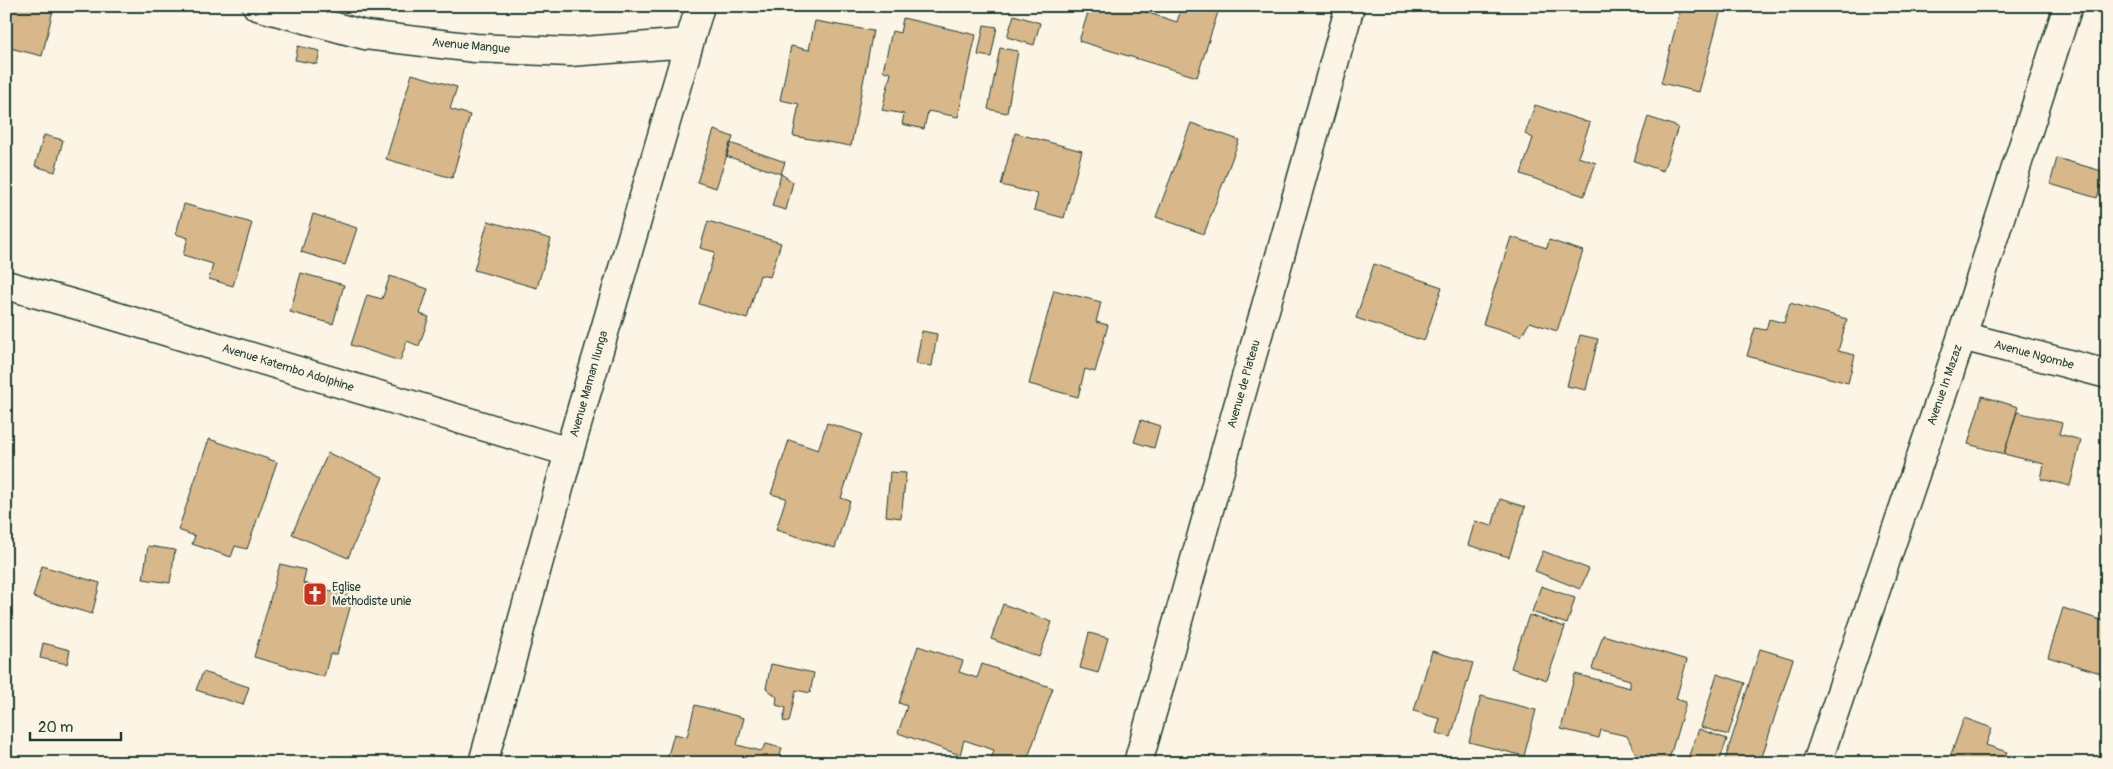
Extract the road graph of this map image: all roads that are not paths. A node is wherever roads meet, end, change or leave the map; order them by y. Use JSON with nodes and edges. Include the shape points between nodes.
{"nodes":[{"id":1,"x":257,"y":6,"type":"edge"},
{"id":2,"x":700,"y":6,"type":"edge"},
{"id":3,"x":1350,"y":6,"type":"edge"},
{"id":4,"x":2068,"y":6,"type":"edge"},
{"id":5,"x":689,"y":43,"type":"junction"},
{"id":6,"x":6,"y":285,"type":"edge"},
{"id":7,"x":1962,"y":336,"type":"junction"},
{"id":8,"x":2107,"y":374,"type":"edge"},
{"id":9,"x":569,"y":452,"type":"junction"},
{"id":10,"x":483,"y":763,"type":"edge"},
{"id":11,"x":1138,"y":763,"type":"edge"},
{"id":12,"x":1817,"y":763,"type":"edge"}],
"edges":[{"from":1,"to":5,"type":"street","name":"Avenue Mangue","via":[[365,35],[475,48],[570,52]]},
{"from":2,"to":5,"type":"street","name":"Avenue Maman Ilunga"},
{"from":3,"to":11,"type":"street","name":"Avenue de Plateau"},
{"from":4,"to":7,"type":"street","name":"Avenue In Mazaz"},
{"from":5,"to":9,"type":"street","name":"Avenue Maman Ilunga"},
{"from":6,"to":9,"type":"street","name":"Avenue Katembo Adolphine"},
{"from":7,"to":8,"type":"street","name":"Avenue Ngombe"},
{"from":7,"to":12,"type":"street","name":"Avenue In Mazaz"},
{"from":9,"to":10,"type":"street","name":"Avenue Maman Ilunga"}]}
